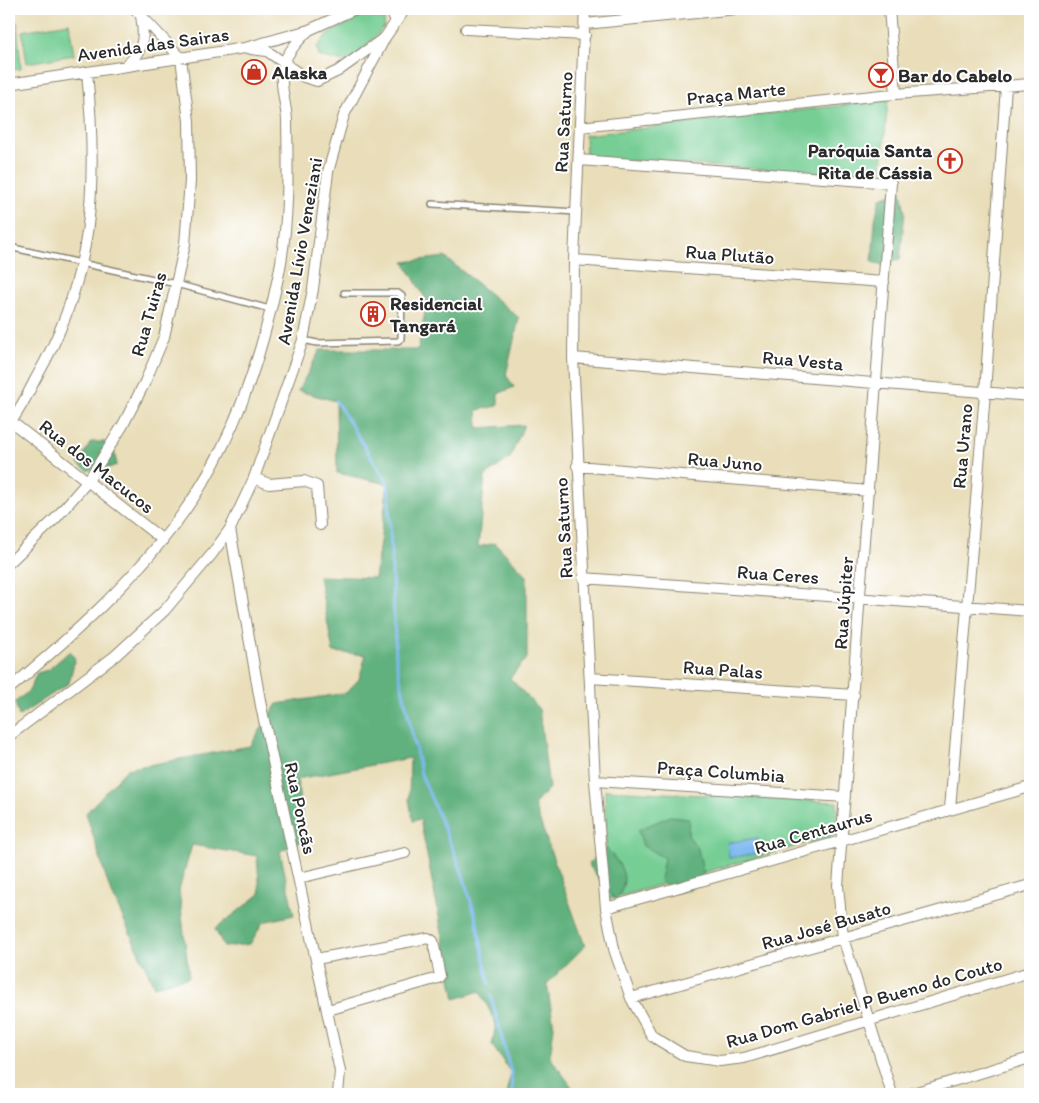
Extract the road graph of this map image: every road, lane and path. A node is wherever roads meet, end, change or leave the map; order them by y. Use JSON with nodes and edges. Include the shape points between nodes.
{"nodes":[{"id":1,"x":355,"y":9,"type":"edge"},
{"id":2,"x":391,"y":9,"type":"edge"},
{"id":3,"x":405,"y":9,"type":"edge"},
{"id":4,"x":585,"y":9,"type":"edge"},
{"id":5,"x":737,"y":9,"type":"edge"},
{"id":6,"x":889,"y":9,"type":"edge"},
{"id":7,"x":138,"y":12,"type":"edge"},
{"id":8,"x":396,"y":22,"type":"junction"},
{"id":9,"x":466,"y":29,"type":"dead end"},
{"id":10,"x":585,"y":29,"type":"junction"},
{"id":11,"x":309,"y":30,"type":"junction"},
{"id":12,"x":386,"y":36,"type":"junction"},
{"id":13,"x":245,"y":48,"type":"junction"},
{"id":14,"x":181,"y":58,"type":"junction"},
{"id":15,"x":284,"y":63,"type":"junction"},
{"id":16,"x":125,"y":66,"type":"junction"},
{"id":17,"x":87,"y":72,"type":"junction"},
{"id":18,"x":9,"y":84,"type":"edge"},
{"id":19,"x":1030,"y":84,"type":"edge"},
{"id":20,"x":1006,"y":86,"type":"junction"},
{"id":21,"x":896,"y":94,"type":"junction"},
{"id":22,"x":580,"y":128,"type":"junction"},
{"id":23,"x":579,"y":160,"type":"junction"},
{"id":24,"x":432,"y":204,"type":"dead end"},
{"id":25,"x":576,"y":212,"type":"junction"},
{"id":26,"x":9,"y":247,"type":"edge"},
{"id":27,"x":574,"y":260,"type":"junction"},
{"id":28,"x":82,"y":264,"type":"junction"},
{"id":29,"x":884,"y":282,"type":"junction"},
{"id":30,"x":176,"y":284,"type":"junction"},
{"id":31,"x":344,"y":293,"type":"dead end"},
{"id":32,"x":270,"y":309,"type":"junction"},
{"id":33,"x":303,"y":340,"type":"junction"},
{"id":34,"x":573,"y":358,"type":"junction"},
{"id":35,"x":876,"y":384,"type":"junction"},
{"id":36,"x":985,"y":393,"type":"junction"},
{"id":37,"x":1030,"y":396,"type":"edge"},
{"id":38,"x":9,"y":422,"type":"edge"},
{"id":39,"x":577,"y":466,"type":"junction"},
{"id":40,"x":254,"y":478,"type":"junction"},
{"id":41,"x":88,"y":481,"type":"junction"},
{"id":42,"x":869,"y":491,"type":"junction"},
{"id":43,"x":320,"y":525,"type":"dead end"},
{"id":44,"x":230,"y":529,"type":"junction"},
{"id":45,"x":163,"y":540,"type":"junction"},
{"id":46,"x":9,"y":564,"type":"edge"},
{"id":47,"x":583,"y":578,"type":"junction"},
{"id":48,"x":862,"y":597,"type":"junction"},
{"id":49,"x":966,"y":606,"type":"junction"},
{"id":50,"x":1030,"y":610,"type":"edge"},
{"id":51,"x":590,"y":678,"type":"junction"},
{"id":52,"x":9,"y":689,"type":"edge"},
{"id":53,"x":854,"y":696,"type":"junction"},
{"id":54,"x":9,"y":736,"type":"edge"},
{"id":55,"x":595,"y":781,"type":"junction"},
{"id":56,"x":1030,"y":787,"type":"edge"},
{"id":57,"x":845,"y":797,"type":"junction"},
{"id":58,"x":950,"y":809,"type":"junction"},
{"id":59,"x":842,"y":842,"type":"junction"},
{"id":60,"x":405,"y":853,"type":"dead end"},
{"id":61,"x":299,"y":878,"type":"junction"},
{"id":62,"x":1030,"y":885,"type":"edge"},
{"id":63,"x":606,"y":908,"type":"junction"},
{"id":64,"x":844,"y":938,"type":"junction"},
{"id":65,"x":316,"y":959,"type":"junction"},
{"id":66,"x":1030,"y":972,"type":"edge"},
{"id":67,"x":631,"y":998,"type":"junction"},
{"id":68,"x":328,"y":1010,"type":"junction"},
{"id":69,"x":869,"y":1021,"type":"junction"},
{"id":70,"x":652,"y":1036,"type":"joint"},
{"id":71,"x":1030,"y":1058,"type":"edge"},
{"id":72,"x":338,"y":1094,"type":"edge"},
{"id":73,"x":892,"y":1094,"type":"edge"},
{"id":74,"x":910,"y":1094,"type":"edge"}],
"edges":[{"from":1,"to":11,"type":"street","name":"Avenida das Sairas"},
{"from":2,"to":8,"type":"street"},
{"from":3,"to":8,"type":"street","name":"Avenida Lívio Veneziani"},
{"from":4,"to":10,"type":"street","name":"Rua Saturno"},
{"from":5,"to":10,"type":"street"},
{"from":6,"to":21,"type":"street"},
{"from":7,"to":14,"type":"street"},
{"from":7,"to":16,"type":"street","via":[[143,45]]},
{"from":8,"to":12,"type":"street","name":"Avenida Lívio Veneziani"},
{"from":9,"to":10,"type":"street"},
{"from":10,"to":22,"type":"street","name":"Rua Saturno"},
{"from":11,"to":13,"type":"street","name":"Avenida das Sairas"},
{"from":11,"to":15,"type":"street"},
{"from":12,"to":15,"type":"street","via":[[338,71],[317,81],[304,78]]},
{"from":12,"to":33,"type":"street","name":"Avenida Lívio Veneziani","via":[[344,115],[328,172],[314,289]]},
{"from":13,"to":14,"type":"street","name":"Avenida das Sairas"},
{"from":13,"to":15,"type":"street","via":[[267,50]]},
{"from":14,"to":16,"type":"street","name":"Avenida das Sairas"},
{"from":14,"to":30,"type":"street","name":"Rua Tuiras","via":[[189,121],[190,181],[185,244]]},
{"from":15,"to":32,"type":"street","via":[[286,222],[280,272]]},
{"from":16,"to":17,"type":"street","name":"Avenida das Sairas"},
{"from":17,"to":18,"type":"street","name":"Avenida das Sairas"},
{"from":17,"to":28,"type":"street","via":[[92,197]]},
{"from":19,"to":20,"type":"street","name":"Praça Marte"},
{"from":20,"to":21,"type":"street","name":"Praça Marte"},
{"from":20,"to":36,"type":"street","name":"Rua Urano"},
{"from":21,"to":22,"type":"street","name":"Praça Marte"},
{"from":22,"to":23,"type":"street","name":"Rua Saturno"},
{"from":23,"to":25,"type":"street","name":"Rua Saturno"},
{"from":23,"to":29,"type":"street","name":"Rua Júpiter","via":[[891,183]]},
{"from":24,"to":25,"type":"lane"},
{"from":25,"to":27,"type":"street","name":"Rua Saturno"},
{"from":26,"to":28,"type":"lane"},
{"from":27,"to":29,"type":"street","name":"Rua Plutão"},
{"from":27,"to":34,"type":"street","name":"Rua Saturno"},
{"from":28,"to":30,"type":"lane"},
{"from":28,"to":38,"type":"street","via":[[71,304],[54,346]]},
{"from":29,"to":35,"type":"street","name":"Rua Júpiter"},
{"from":30,"to":32,"type":"lane"},
{"from":30,"to":41,"type":"street","name":"Rua Tuiras","via":[[164,337],[146,382]]},
{"from":31,"to":33,"type":"lane","via":[[402,296],[400,339],[317,343]]},
{"from":32,"to":45,"type":"street","via":[[252,376],[230,431],[205,479]]},
{"from":33,"to":40,"type":"street","name":"Avenida Lívio Veneziani"},
{"from":34,"to":35,"type":"street","name":"Rua Vesta"},
{"from":34,"to":39,"type":"street","name":"Rua Saturno"},
{"from":35,"to":36,"type":"street","name":"Rua Vesta"},
{"from":35,"to":42,"type":"street","name":"Rua Júpiter"},
{"from":36,"to":37,"type":"street","name":"Rua Vesta"},
{"from":36,"to":49,"type":"street","name":"Rua Urano"},
{"from":38,"to":41,"type":"street","name":"Rua dos Macucos"},
{"from":39,"to":42,"type":"street","name":"Rua Juno"},
{"from":39,"to":47,"type":"street","name":"Rua Saturno"},
{"from":40,"to":43,"type":"street","via":[[269,484],[304,481],[317,486]]},
{"from":40,"to":44,"type":"street","name":"Avenida Lívio Veneziani"},
{"from":41,"to":45,"type":"street","name":"Rua dos Macucos"},
{"from":41,"to":46,"type":"street","name":"Rua Tuiras"},
{"from":42,"to":48,"type":"street","name":"Rua Júpiter"},
{"from":44,"to":54,"type":"street","name":"Avenida Lívio Veneziani","via":[[165,610],[115,656]]},
{"from":44,"to":61,"type":"street","name":"Rua Poncãs","via":[[261,706]]},
{"from":45,"to":52,"type":"street","via":[[128,580],[62,644]]},
{"from":47,"to":48,"type":"street","name":"Rua Ceres"},
{"from":47,"to":51,"type":"street","name":"Rua Saturno"},
{"from":48,"to":49,"type":"street","name":"Rua Ceres"},
{"from":48,"to":53,"type":"street","name":"Rua Júpiter"},
{"from":49,"to":50,"type":"street","name":"Rua Ceres"},
{"from":49,"to":58,"type":"street","name":"Rua Urano"},
{"from":51,"to":53,"type":"street","name":"Rua Palas"},
{"from":51,"to":55,"type":"street","name":"Rua Saturno"},
{"from":53,"to":57,"type":"street","name":"Rua Júpiter"},
{"from":55,"to":57,"type":"street","name":"Praça Columbia"},
{"from":55,"to":63,"type":"street","name":"Rua Saturno"},
{"from":56,"to":58,"type":"street","name":"Rua Centaurus"},
{"from":57,"to":59,"type":"street","name":"Rua Júpiter"},
{"from":58,"to":59,"type":"street","name":"Rua Centaurus"},
{"from":59,"to":63,"type":"street","name":"Rua Centaurus"},
{"from":59,"to":64,"type":"street","name":"Rua Júpiter","via":[[838,886]]},
{"from":60,"to":61,"type":"street"},
{"from":61,"to":65,"type":"street","name":"Rua Poncãs"},
{"from":62,"to":64,"type":"street","name":"Rua José Busato"},
{"from":63,"to":67,"type":"street","name":"Rua Saturno","via":[[614,949]]},
{"from":64,"to":67,"type":"street","name":"Rua José Busato"},
{"from":64,"to":69,"type":"street","name":"Rua Júpiter"},
{"from":65,"to":68,"type":"street","name":"Rua Poncãs"},
{"from":65,"to":68,"type":"street","via":[[428,938],[433,941],[438,978]]},
{"from":66,"to":69,"type":"street","name":"Rua Dom Gabriel P Bueno do Couto"},
{"from":67,"to":70,"type":"street","name":"Rua Saturno"},
{"from":68,"to":72,"type":"street","name":"Rua Poncãs","via":[[340,1071]]},
{"from":69,"to":70,"type":"street","name":"Rua Dom Gabriel P Bueno do Couto","via":[[744,1058],[720,1061],[685,1056]]},
{"from":69,"to":73,"type":"street","name":"Rua Júpiter"},
{"from":71,"to":74,"type":"street"}]}
